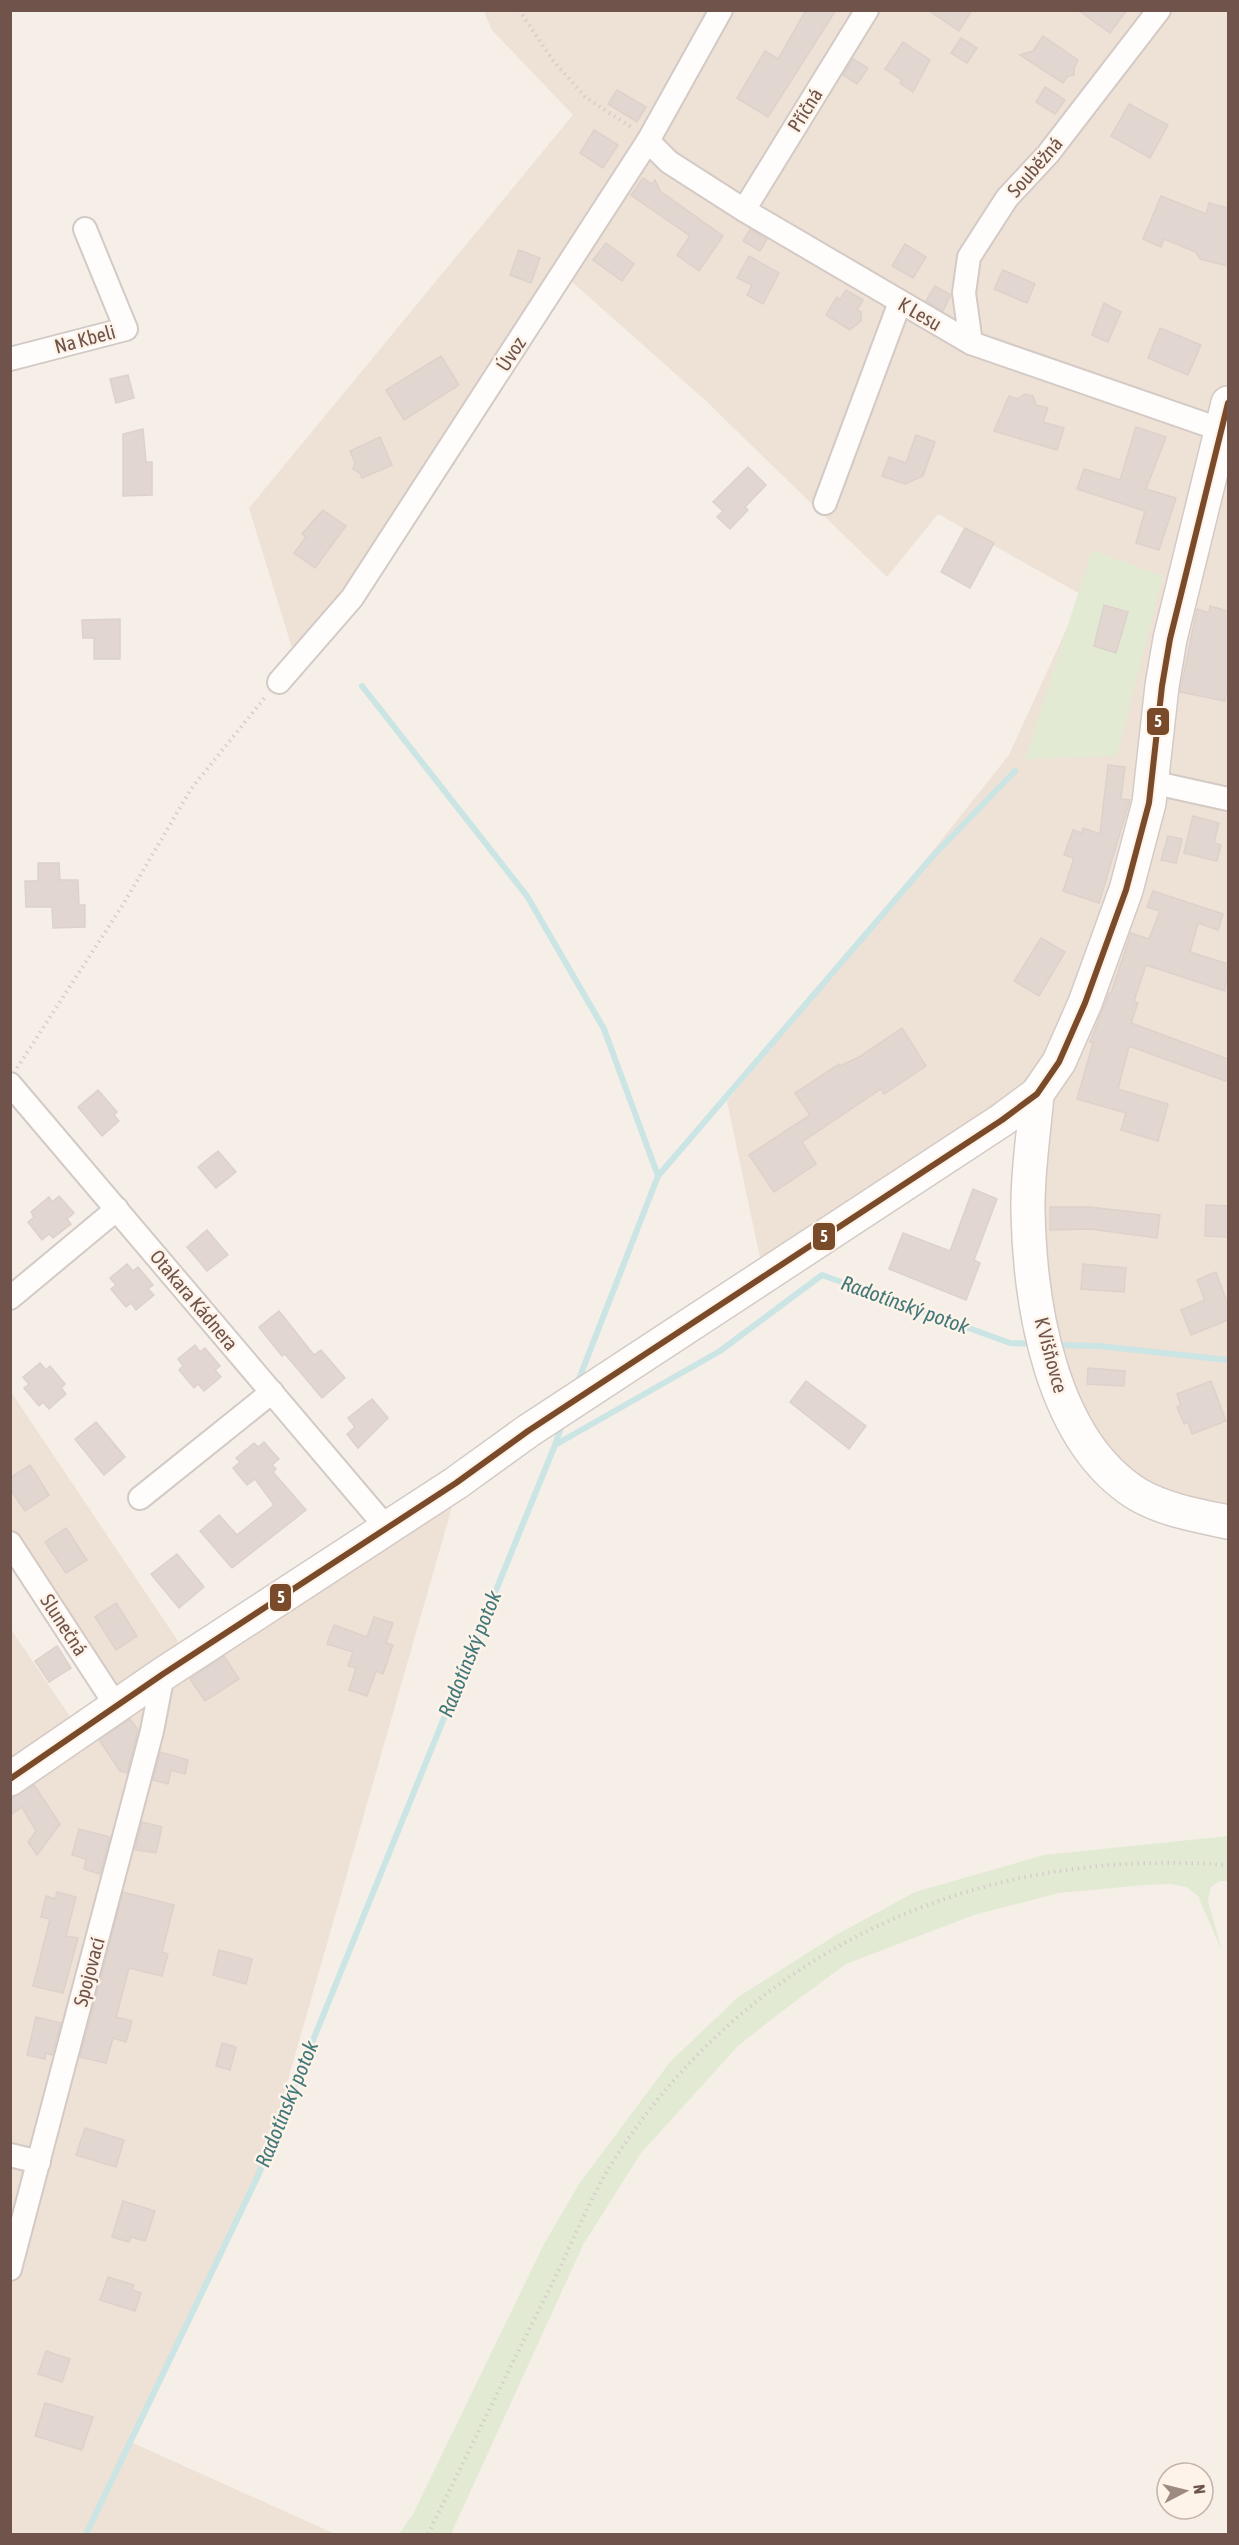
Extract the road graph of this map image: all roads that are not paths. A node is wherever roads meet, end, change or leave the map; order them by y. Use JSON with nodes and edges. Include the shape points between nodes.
{"nodes":[{"id":1,"x":721,"y":10,"type":"edge"},
{"id":2,"x":867,"y":10,"type":"edge"},
{"id":3,"x":1159,"y":10,"type":"edge"},
{"id":4,"x":648,"y":141,"type":"junction"},
{"id":5,"x":744,"y":210,"type":"junction"},
{"id":6,"x":85,"y":229,"type":"dead end"},
{"id":7,"x":900,"y":302,"type":"junction"},
{"id":8,"x":970,"y":343,"type":"junction"},
{"id":9,"x":10,"y":359,"type":"edge"},
{"id":10,"x":1225,"y":417,"type":"edge"},
{"id":11,"x":825,"y":502,"type":"dead end"},
{"id":12,"x":279,"y":682,"type":"road end"},
{"id":13,"x":1151,"y":782,"type":"junction"},
{"id":14,"x":1228,"y":799,"type":"edge"},
{"id":15,"x":10,"y":1084,"type":"edge"},
{"id":16,"x":1037,"y":1094,"type":"junction"},
{"id":17,"x":117,"y":1209,"type":"junction"},
{"id":18,"x":10,"y":1298,"type":"edge"},
{"id":19,"x":272,"y":1392,"type":"junction"},
{"id":20,"x":140,"y":1498,"type":"dead end"},
{"id":21,"x":1228,"y":1522,"type":"edge"},
{"id":22,"x":386,"y":1527,"type":"junction"},
{"id":23,"x":10,"y":1544,"type":"edge"},
{"id":24,"x":164,"y":1674,"type":"junction"},
{"id":25,"x":117,"y":1707,"type":"junction"},
{"id":26,"x":10,"y":1779,"type":"edge"},
{"id":27,"x":10,"y":2155,"type":"edge"},
{"id":28,"x":39,"y":2162,"type":"junction"},
{"id":29,"x":10,"y":2269,"type":"edge"}],
"edges":[{"from":1,"to":4,"type":"street","name":"Úvoz"},
{"from":2,"to":5,"type":"street","name":"Příčná"},
{"from":3,"to":8,"type":"street","name":"Souběžná","via":[[1048,154],[1007,198],[969,257],[964,293]]},
{"from":4,"to":5,"type":"street","name":"K Lesu","via":[[669,162]]},
{"from":4,"to":12,"type":"street","name":"Úvoz","via":[[352,598]]},
{"from":5,"to":7,"type":"street","name":"K Lesu"},
{"from":6,"to":9,"type":"street","name":"Na Kbeli","via":[[126,329]]},
{"from":7,"to":8,"type":"street","name":"K Lesu"},
{"from":7,"to":11,"type":"street"},
{"from":8,"to":10,"type":"street","name":"K Lesu"},
{"from":10,"to":13,"type":"main road","via":[[1170,639]]},
{"from":13,"to":14,"type":"street"},
{"from":13,"to":16,"type":"main road","via":[[1144,828],[1126,890],[1085,1003],[1068,1045]]},
{"from":15,"to":17,"type":"street","name":"Otakara Kádnera"},
{"from":16,"to":21,"type":"main road","name":"K Višňovce","via":[[1029,1180],[1030,1236],[1040,1319],[1064,1405],[1088,1449],[1124,1485],[1156,1502]]},
{"from":16,"to":22,"type":"main road"},
{"from":17,"to":18,"type":"street"},
{"from":17,"to":19,"type":"street","name":"Otakara Kádnera"},
{"from":19,"to":20,"type":"street"},
{"from":19,"to":22,"type":"street","name":"Otakara Kádnera"},
{"from":22,"to":24,"type":"main road"},
{"from":23,"to":25,"type":"street","name":"Slunečná"},
{"from":24,"to":25,"type":"main road"},
{"from":24,"to":28,"type":"street","name":"Spojovací"},
{"from":25,"to":26,"type":"main road"},
{"from":27,"to":28,"type":"street"},
{"from":28,"to":29,"type":"street","name":"Spojovací"}]}
